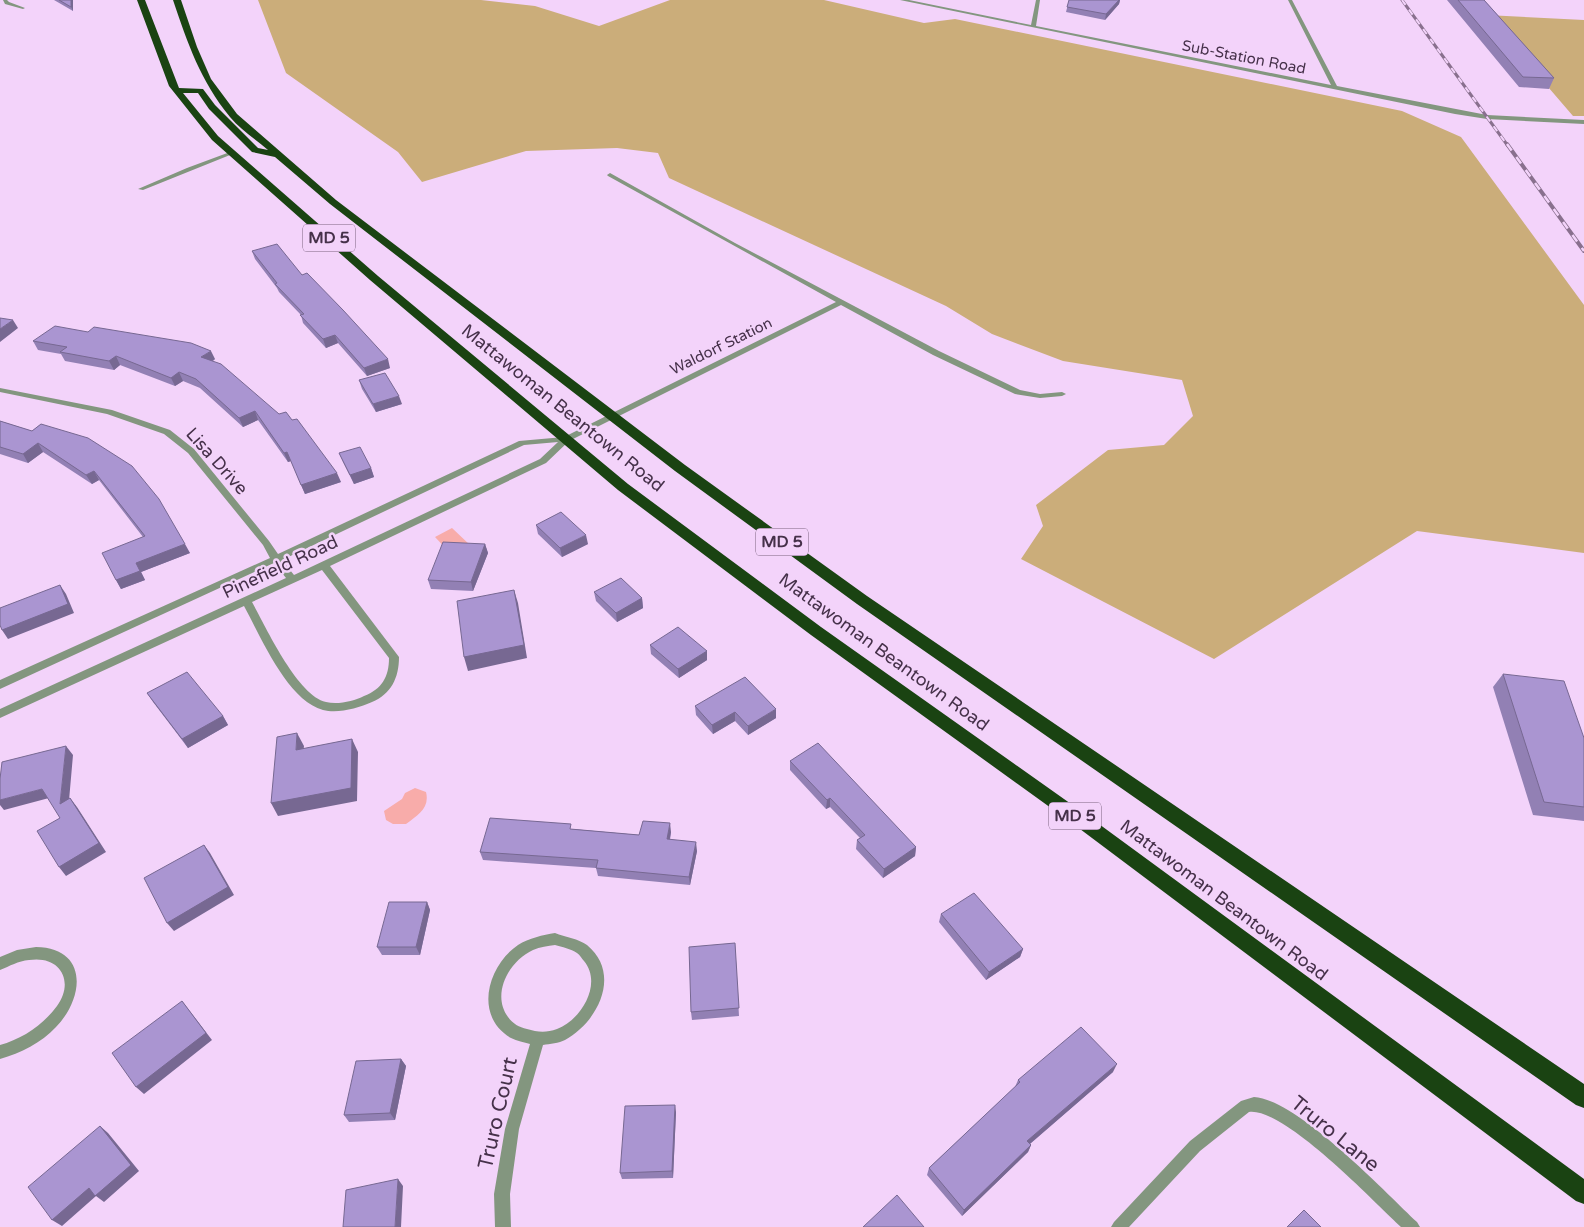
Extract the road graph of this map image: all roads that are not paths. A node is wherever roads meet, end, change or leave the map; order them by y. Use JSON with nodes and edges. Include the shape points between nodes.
{"nodes":[{"id":1,"x":5,"y":0,"type":"edge"},
{"id":2,"x":140,"y":0,"type":"edge"},
{"id":3,"x":176,"y":0,"type":"edge"},
{"id":4,"x":902,"y":0,"type":"edge"},
{"id":5,"x":1038,"y":0,"type":"edge"},
{"id":6,"x":1290,"y":0,"type":"edge"},
{"id":7,"x":23,"y":8,"type":"dead end"},
{"id":8,"x":1033,"y":26,"type":"junction"},
{"id":9,"x":1335,"y":88,"type":"junction"},
{"id":10,"x":176,"y":90,"type":"junction"},
{"id":11,"x":1584,"y":122,"type":"edge"},
{"id":12,"x":232,"y":153,"type":"junction"},
{"id":13,"x":276,"y":155,"type":"junction"},
{"id":14,"x":610,"y":175,"type":"dead end"},
{"id":15,"x":141,"y":190,"type":"dead end"},
{"id":16,"x":842,"y":302,"type":"junction"},
{"id":17,"x":0,"y":390,"type":"edge"},
{"id":18,"x":1062,"y":394,"type":"dead end"},
{"id":19,"x":613,"y":415,"type":"junction"},
{"id":20,"x":566,"y":439,"type":"junction"},
{"id":21,"x":276,"y":559,"type":"junction"},
{"id":22,"x":324,"y":565,"type":"junction"},
{"id":23,"x":292,"y":579,"type":"junction"},
{"id":24,"x":246,"y":600,"type":"junction"},
{"id":25,"x":0,"y":685,"type":"edge"},
{"id":26,"x":0,"y":714,"type":"edge"},
{"id":27,"x":0,"y":964,"type":"edge"},
{"id":28,"x":538,"y":1039,"type":"junction"},
{"id":29,"x":0,"y":1052,"type":"edge"},
{"id":30,"x":1584,"y":1097,"type":"edge"},
{"id":31,"x":1584,"y":1194,"type":"edge"},
{"id":32,"x":503,"y":1227,"type":"edge"},
{"id":33,"x":1119,"y":1227,"type":"edge"},
{"id":34,"x":1412,"y":1227,"type":"edge"}],
"edges":[{"from":1,"to":7,"type":"street","via":[[7,4]]},
{"from":2,"to":10,"type":"highway","name":"Mattawoman Beantown Road","number":"MD 5"},
{"from":3,"to":13,"type":"highway","name":"Mattawoman Beantown Road","number":"MD 5","via":[[207,79],[234,116]]},
{"from":4,"to":8,"type":"street","name":"Sub-Station Road"},
{"from":5,"to":8,"type":"street"},
{"from":6,"to":9,"type":"street"},
{"from":8,"to":9,"type":"street","name":"Sub-Station Road"},
{"from":9,"to":11,"type":"street","name":"Sub-Station Road","via":[[1476,116]]},
{"from":10,"to":12,"type":"highway","name":"Mattawoman Beantown Road","number":"MD 5","via":[[215,138]]},
{"from":10,"to":13,"type":"highway","via":[[200,91],[255,150]]},
{"from":12,"to":15,"type":"street"},
{"from":12,"to":20,"type":"highway","name":"Mattawoman Beantown Road","number":"MD 5","via":[[381,284]]},
{"from":13,"to":19,"type":"highway","name":"Mattawoman Beantown Road","number":"MD 5"},
{"from":14,"to":16,"type":"street"},
{"from":16,"to":18,"type":"street","via":[[936,353],[1018,392],[1040,396]]},
{"from":16,"to":19,"type":"street","name":"Waldorf Station"},
{"from":17,"to":21,"type":"street","name":"Lisa Drive","via":[[109,412],[167,432],[190,451]]},
{"from":19,"to":20,"type":"street","name":"Pinefield Road"},
{"from":19,"to":30,"type":"highway","name":"Mattawoman Beantown Road","number":"MD 5","via":[[680,468],[917,639]]},
{"from":20,"to":21,"type":"street","name":"Pinefield Road","via":[[522,443]]},
{"from":20,"to":22,"type":"street","name":"Pinefield Road","via":[[543,461]]},
{"from":20,"to":31,"type":"highway","name":"Mattawoman Beantown Road","number":"MD 5","via":[[623,487],[816,631],[1082,821]]},
{"from":21,"to":23,"type":"street","name":"Lisa Drive"},
{"from":21,"to":25,"type":"street","name":"Pinefield Road"},
{"from":22,"to":23,"type":"street","name":"Pinefield Road"},
{"from":22,"to":24,"type":"street","via":[[394,657],[394,674],[387,686],[369,698],[342,706],[323,706],[305,697],[291,679]]},
{"from":23,"to":24,"type":"street","name":"Pinefield Road"},
{"from":24,"to":26,"type":"street","name":"Pinefield Road"},
{"from":27,"to":29,"type":"street","via":[[24,955],[40,953],[55,956],[65,963],[71,974],[71,988],[66,1004],[40,1034],[22,1045]]},
{"from":28,"to":28,"type":"street","name":"Truro Court","via":[[571,1029],[594,1004],[599,973],[584,949],[570,942],[555,939],[524,948],[505,965],[495,987],[494,1003],[498,1017],[521,1036]]},
{"from":28,"to":32,"type":"street","name":"Truro Court","via":[[512,1129],[502,1194]]},
{"from":33,"to":34,"type":"street","name":"Truro Lane","via":[[1195,1146],[1246,1106],[1257,1105],[1290,1120]]}]}
